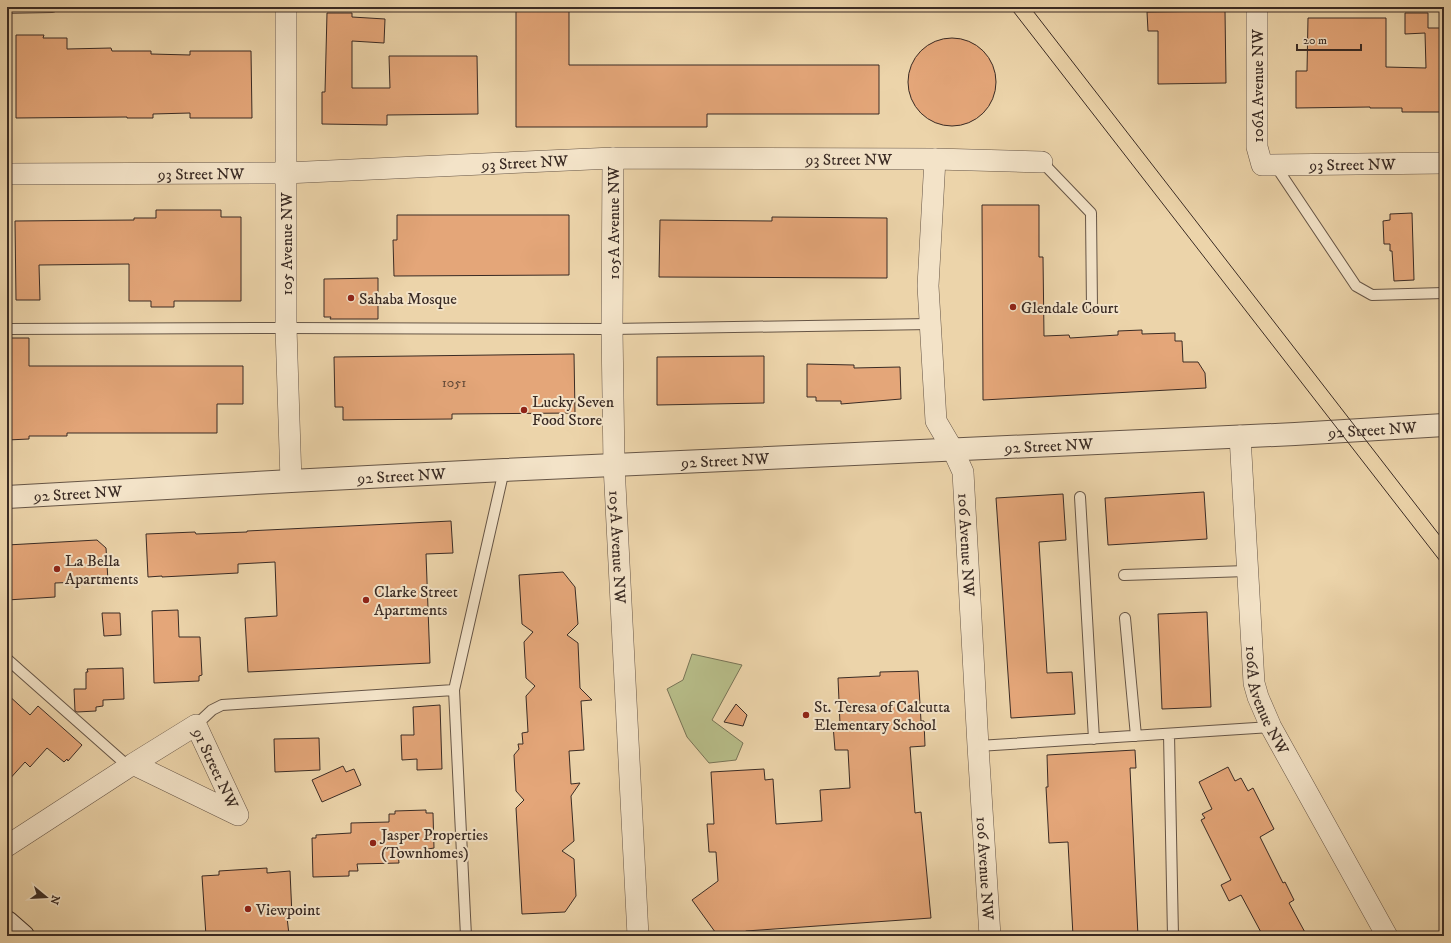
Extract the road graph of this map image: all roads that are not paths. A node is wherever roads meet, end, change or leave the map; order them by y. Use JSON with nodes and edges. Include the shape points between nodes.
{"nodes":[{"id":1,"x":52,"y":7,"type":"edge"},
{"id":2,"x":286,"y":7,"type":"edge"},
{"id":3,"x":1257,"y":7,"type":"edge"},
{"id":4,"x":7,"y":8,"type":"edge"},
{"id":5,"x":613,"y":158,"type":"junction"},
{"id":6,"x":935,"y":159,"type":"junction"},
{"id":7,"x":1042,"y":162,"type":"joint"},
{"id":8,"x":1444,"y":163,"type":"edge"},
{"id":9,"x":1268,"y":165,"type":"junction"},
{"id":10,"x":285,"y":173,"type":"junction"},
{"id":11,"x":7,"y":174,"type":"edge"},
{"id":12,"x":1444,"y":293,"type":"edge"},
{"id":13,"x":1092,"y":308,"type":"dead end"},
{"id":14,"x":930,"y":324,"type":"junction"},
{"id":15,"x":286,"y":328,"type":"junction"},
{"id":16,"x":7,"y":329,"type":"edge"},
{"id":17,"x":612,"y":330,"type":"junction"},
{"id":18,"x":1444,"y":425,"type":"edge"},
{"id":19,"x":1240,"y":436,"type":"junction"},
{"id":20,"x":952,"y":450,"type":"junction"},
{"id":21,"x":614,"y":465,"type":"junction"},
{"id":22,"x":504,"y":470,"type":"junction"},
{"id":23,"x":291,"y":481,"type":"junction"},
{"id":24,"x":7,"y":497,"type":"edge"},
{"id":25,"x":1080,"y":497,"type":"dead end"},
{"id":26,"x":1248,"y":570,"type":"junction"},
{"id":27,"x":1124,"y":575,"type":"dead end"},
{"id":28,"x":1125,"y":618,"type":"dead end"},
{"id":29,"x":7,"y":659,"type":"edge"},
{"id":30,"x":454,"y":690,"type":"junction"},
{"id":31,"x":196,"y":725,"type":"junction"},
{"id":32,"x":1272,"y":727,"type":"junction"},
{"id":33,"x":1169,"y":734,"type":"junction"},
{"id":34,"x":1136,"y":736,"type":"junction"},
{"id":35,"x":1094,"y":739,"type":"junction"},
{"id":36,"x":978,"y":746,"type":"junction"},
{"id":37,"x":131,"y":765,"type":"junction"},
{"id":38,"x":7,"y":846,"type":"edge"},
{"id":39,"x":7,"y":922,"type":"edge"},
{"id":40,"x":22,"y":936,"type":"edge"},
{"id":41,"x":466,"y":936,"type":"edge"},
{"id":42,"x":638,"y":936,"type":"edge"},
{"id":43,"x":990,"y":936,"type":"edge"},
{"id":44,"x":1173,"y":936,"type":"edge"},
{"id":45,"x":1387,"y":936,"type":"edge"}],
"edges":[{"from":1,"to":4,"type":"lane"},
{"from":2,"to":10,"type":"street","name":"105 Avenue NW"},
{"from":3,"to":9,"type":"street","name":"106A Avenue NW","via":[[1256,147]]},
{"from":5,"to":6,"type":"street","name":"93 Street NW"},
{"from":5,"to":10,"type":"street","name":"93 Street NW"},
{"from":5,"to":17,"type":"street","name":"105A Avenue NW"},
{"from":6,"to":7,"type":"street","name":"93 Street NW"},
{"from":6,"to":14,"type":"street","name":"106 Avenue NW","via":[[928,286]]},
{"from":7,"to":13,"type":"lane","via":[[1091,213]]},
{"from":8,"to":9,"type":"street","name":"93 Street NW"},
{"from":9,"to":12,"type":"lane","via":[[1356,286],[1372,295]]},
{"from":10,"to":11,"type":"street","name":"93 Street NW"},
{"from":10,"to":15,"type":"street","name":"105 Avenue NW"},
{"from":14,"to":17,"type":"lane"},
{"from":14,"to":20,"type":"street","name":"106 Avenue NW","via":[[936,421]]},
{"from":15,"to":16,"type":"lane"},
{"from":15,"to":17,"type":"lane"},
{"from":15,"to":23,"type":"street","name":"105 Avenue NW"},
{"from":17,"to":21,"type":"street","name":"105A Avenue NW"},
{"from":18,"to":19,"type":"street","name":"92 Street NW"},
{"from":19,"to":20,"type":"street","name":"92 Street NW"},
{"from":19,"to":26,"type":"street","name":"106A Avenue NW"},
{"from":20,"to":21,"type":"street","name":"92 Street NW"},
{"from":20,"to":36,"type":"street","name":"106 Avenue NW","via":[[963,472]]},
{"from":21,"to":22,"type":"street","name":"92 Street NW"},
{"from":21,"to":42,"type":"street","name":"105A Avenue NW"},
{"from":22,"to":23,"type":"street","name":"92 Street NW"},
{"from":22,"to":30,"type":"lane"},
{"from":23,"to":24,"type":"street","name":"92 Street NW"},
{"from":25,"to":35,"type":"lane"},
{"from":26,"to":27,"type":"lane"},
{"from":26,"to":32,"type":"street","name":"106A Avenue NW","via":[[1254,683],[1260,704]]},
{"from":28,"to":34,"type":"lane"},
{"from":29,"to":37,"type":"lane"},
{"from":30,"to":31,"type":"lane","via":[[222,705],[212,710]]},
{"from":30,"to":41,"type":"lane"},
{"from":31,"to":37,"type":"street","name":"91 Street NW"},
{"from":31,"to":37,"type":"street","name":"91 Street NW","via":[[238,816]]},
{"from":32,"to":33,"type":"lane"},
{"from":32,"to":45,"type":"street","name":"106A Avenue NW"},
{"from":33,"to":34,"type":"lane"},
{"from":33,"to":44,"type":"lane"},
{"from":34,"to":35,"type":"lane"},
{"from":35,"to":36,"type":"lane"},
{"from":36,"to":43,"type":"street","name":"106 Avenue NW"},
{"from":37,"to":38,"type":"street","name":"91 Street NW"},
{"from":39,"to":40,"type":"street"}]}
